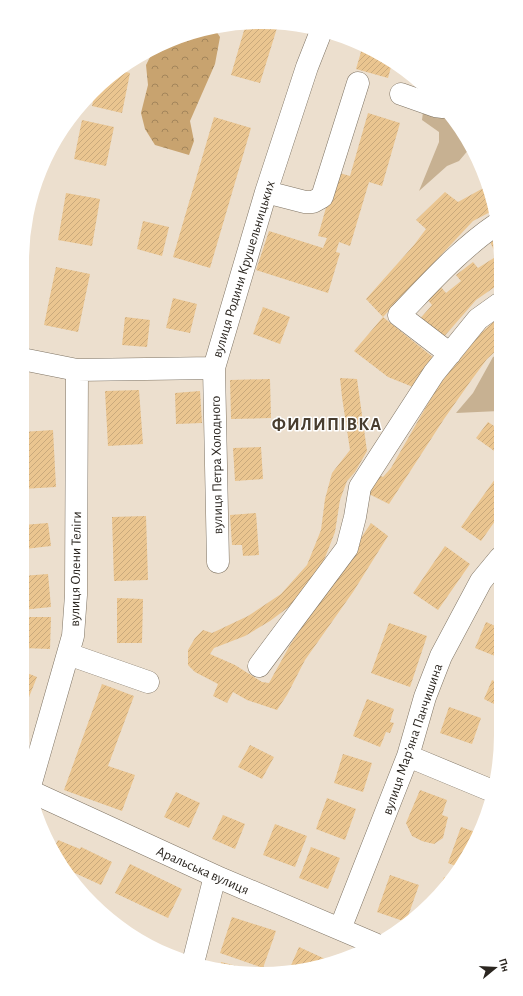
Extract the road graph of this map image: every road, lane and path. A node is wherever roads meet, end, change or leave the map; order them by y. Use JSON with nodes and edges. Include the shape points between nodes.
{"nodes":[{"id":1,"x":319,"y":36,"type":"edge"},
{"id":2,"x":358,"y":83,"type":"dead end"},
{"id":3,"x":401,"y":94,"type":"dead end"},
{"id":4,"x":434,"y":106,"type":"edge"},
{"id":5,"x":266,"y":192,"type":"junction"},
{"id":6,"x":492,"y":228,"type":"edge"},
{"id":7,"x":494,"y":308,"type":"edge"},
{"id":8,"x":450,"y":354,"type":"junction"},
{"id":9,"x":29,"y":360,"type":"edge"},
{"id":10,"x":214,"y":368,"type":"junction"},
{"id":11,"x":77,"y":370,"type":"junction"},
{"id":12,"x":218,"y":562,"type":"dead end"},
{"id":13,"x":494,"y":565,"type":"edge"},
{"id":14,"x":68,"y":654,"type":"junction"},
{"id":15,"x":259,"y":666,"type":"dead end"},
{"id":16,"x":148,"y":682,"type":"dead end"},
{"id":17,"x":408,"y":756,"type":"junction"},
{"id":18,"x":33,"y":777,"type":"edge"},
{"id":19,"x":488,"y":789,"type":"edge"},
{"id":20,"x":37,"y":794,"type":"edge"},
{"id":21,"x":215,"y":876,"type":"junction"},
{"id":22,"x":340,"y":929,"type":"junction"},
{"id":23,"x":368,"y":941,"type":"edge"},
{"id":24,"x":194,"y":957,"type":"edge"}],
"edges":[{"from":1,"to":5,"type":"street","name":"вулиця Родини Крушельницьких"},
{"from":2,"to":5,"type":"street","via":[[322,197],[313,202],[304,202]]},
{"from":3,"to":4,"type":"street"},
{"from":5,"to":10,"type":"street","name":"вулиця Родини Крушельницьких"},
{"from":6,"to":8,"type":"street","via":[[432,280],[399,315]]},
{"from":7,"to":8,"type":"street","via":[[478,319]]},
{"from":8,"to":15,"type":"street","via":[[434,373],[360,487],[347,548]]},
{"from":9,"to":11,"type":"street","name":"вулиця Родини Крушельницьких"},
{"from":10,"to":11,"type":"street","name":"вулиця Родини Крушельницьких"},
{"from":10,"to":12,"type":"street","name":"вулиця Петра Холодного"},
{"from":11,"to":14,"type":"street","name":"вулиця Олени Теліги","via":[[76,595],[73,636]]},
{"from":13,"to":17,"type":"street","name":"вулиця Марʼяна Панчишина","via":[[481,581],[441,656],[425,697]]},
{"from":14,"to":16,"type":"street"},
{"from":14,"to":18,"type":"street","name":"вулиця Олени Теліги"},
{"from":17,"to":19,"type":"street"},
{"from":17,"to":22,"type":"street","name":"вулиця Марʼяна Панчишина"},
{"from":20,"to":21,"type":"street","name":"Аральська вулиця"},
{"from":21,"to":22,"type":"street","name":"Аральська вулиця"},
{"from":21,"to":24,"type":"street"},
{"from":22,"to":23,"type":"street","name":"Аральська вулиця"}]}
